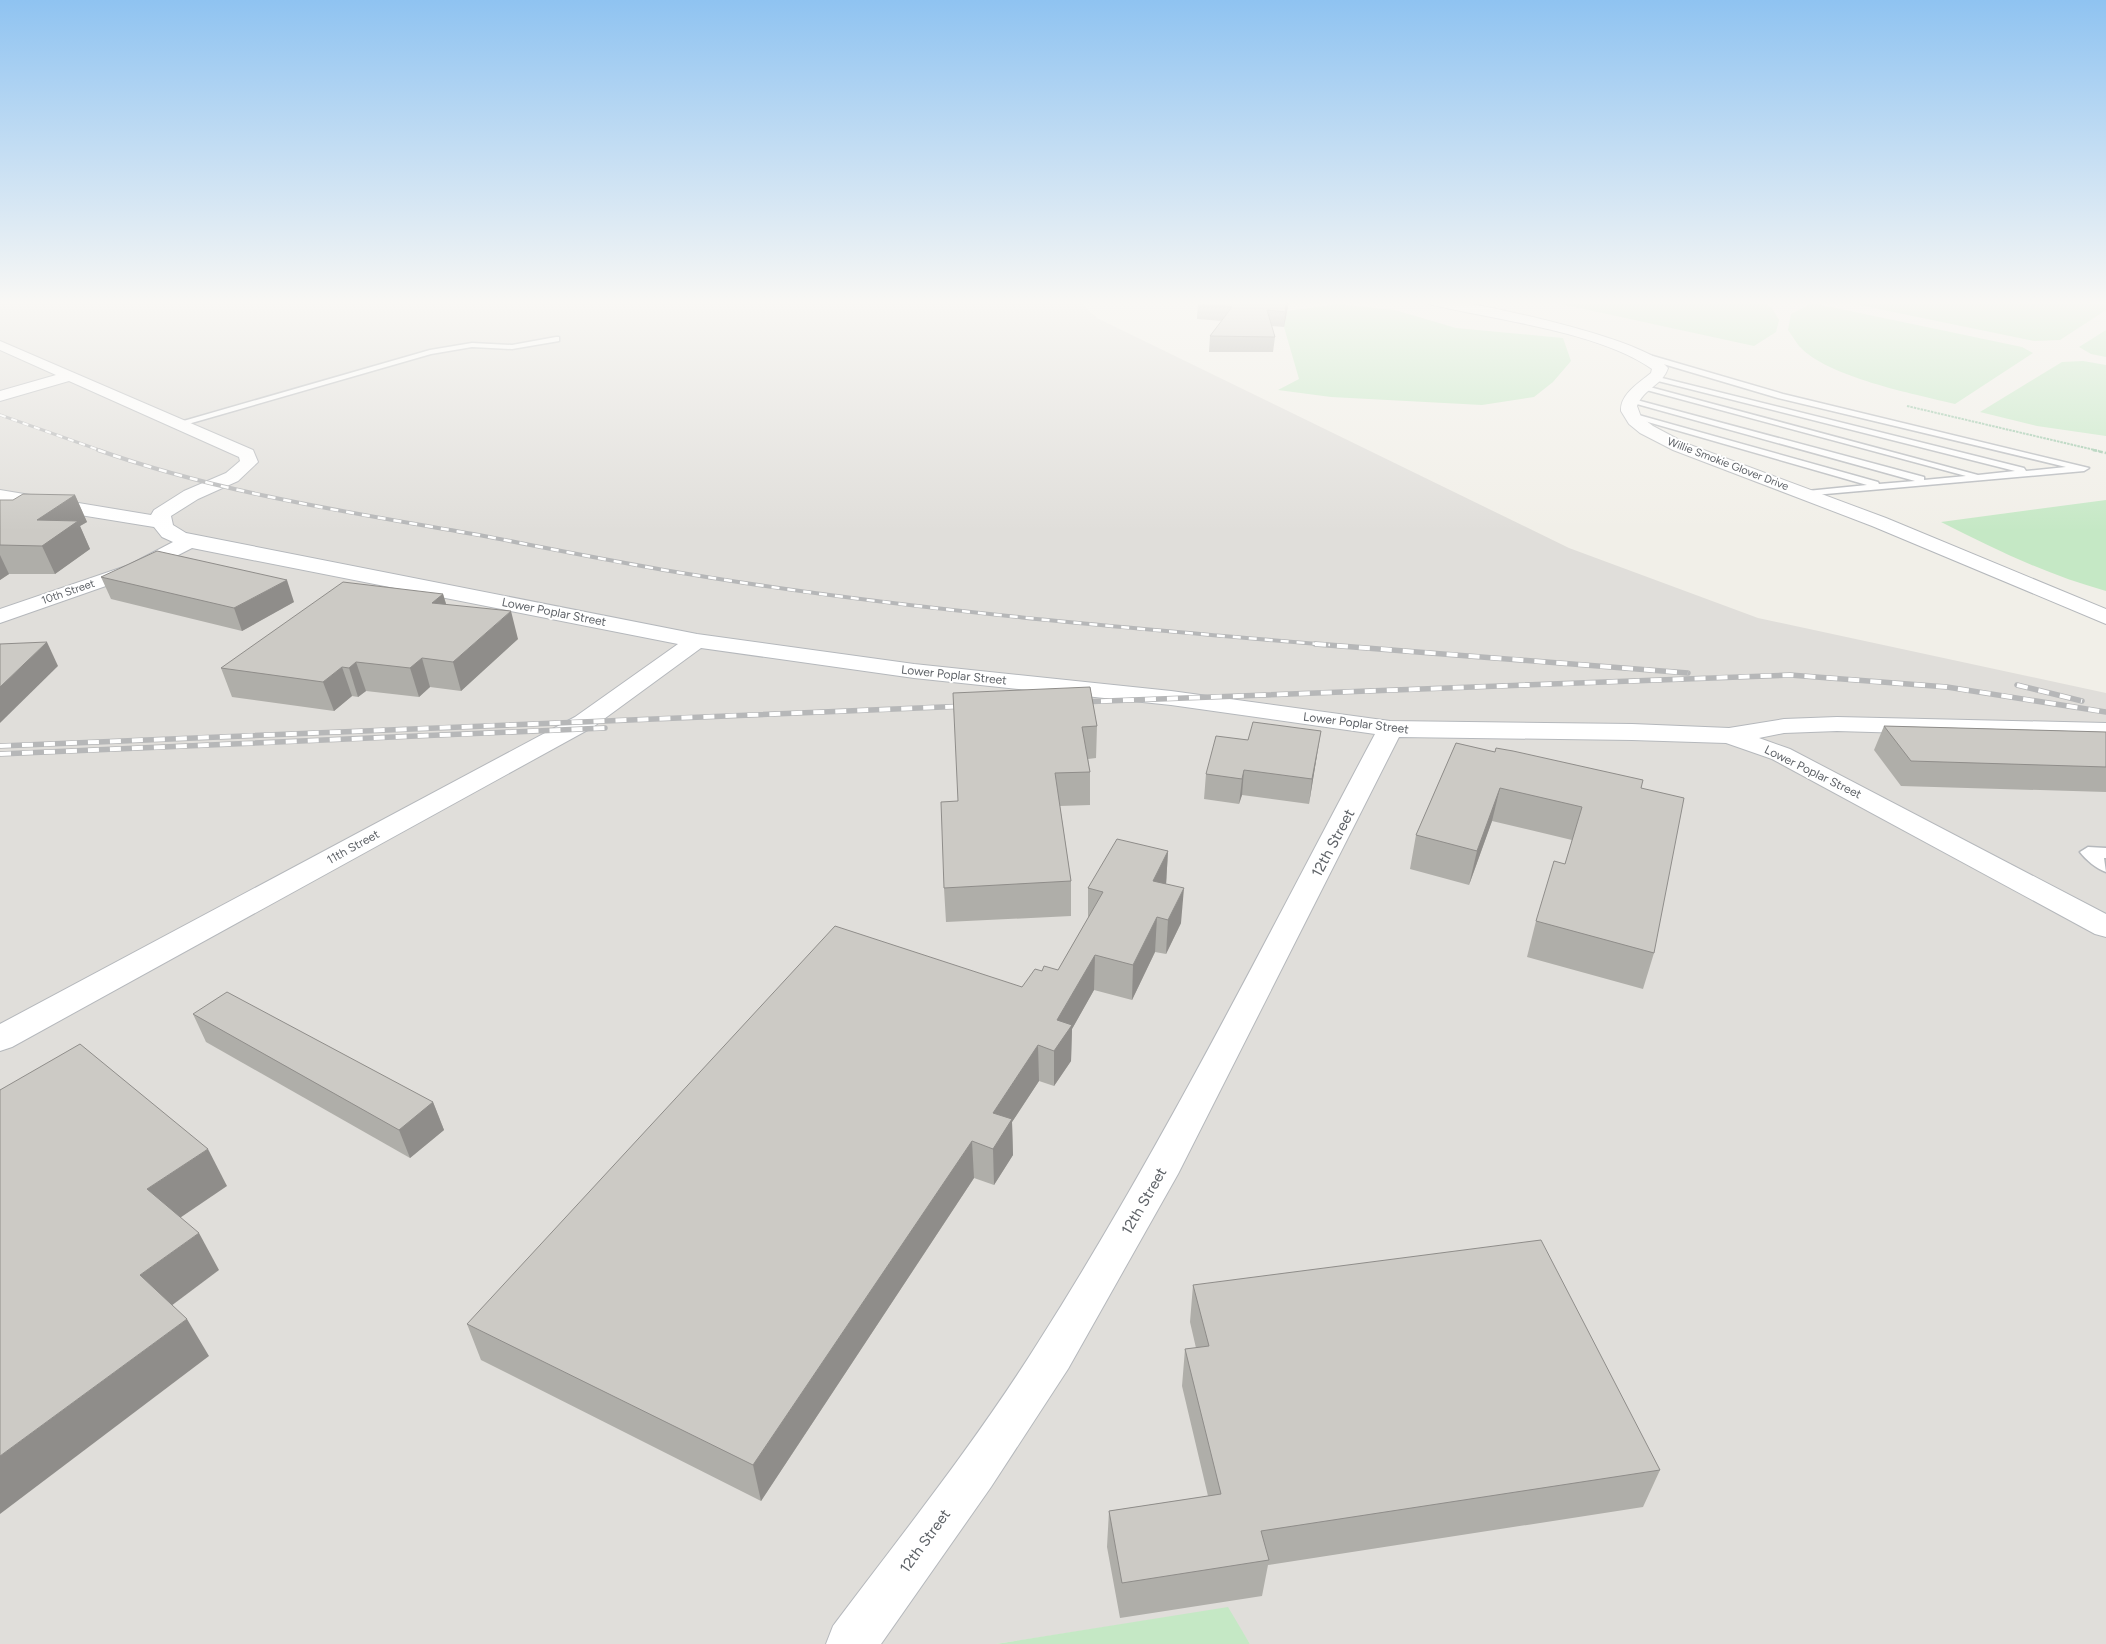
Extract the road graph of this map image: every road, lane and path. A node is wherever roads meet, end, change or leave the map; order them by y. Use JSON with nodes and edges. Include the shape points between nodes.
{"nodes":[{"id":1,"x":64,"y":378,"type":"edge"},
{"id":2,"x":74,"y":378,"type":"edge"},
{"id":3,"x":340,"y":378,"type":"edge"},
{"id":4,"x":1655,"y":378,"type":"edge"},
{"id":5,"x":1719,"y":378,"type":"edge"},
{"id":6,"x":1649,"y":384,"type":"junction"},
{"id":7,"x":0,"y":396,"type":"edge"},
{"id":8,"x":1631,"y":408,"type":"junction"},
{"id":9,"x":178,"y":424,"type":"junction"},
{"id":10,"x":2032,"y":473,"type":"junction"},
{"id":11,"x":1982,"y":477,"type":"junction"},
{"id":12,"x":1931,"y":482,"type":"junction"},
{"id":13,"x":1883,"y":487,"type":"junction"},
{"id":14,"x":1807,"y":494,"type":"junction"},
{"id":15,"x":0,"y":496,"type":"edge"},
{"id":16,"x":161,"y":522,"type":"junction"},
{"id":17,"x":189,"y":541,"type":"junction"},
{"id":18,"x":0,"y":616,"type":"edge"},
{"id":19,"x":2106,"y":617,"type":"edge"},
{"id":20,"x":697,"y":640,"type":"junction"},
{"id":21,"x":1390,"y":729,"type":"junction"},
{"id":22,"x":2106,"y":731,"type":"edge"},
{"id":23,"x":1729,"y":736,"type":"junction"},
{"id":24,"x":2106,"y":853,"type":"edge"},
{"id":25,"x":2106,"y":867,"type":"edge"},
{"id":26,"x":2106,"y":927,"type":"edge"},
{"id":27,"x":0,"y":1039,"type":"edge"},
{"id":28,"x":851,"y":1644,"type":"edge"}],
"edges":[{"from":1,"to":7,"type":"street"},
{"from":2,"to":9,"type":"street"},
{"from":3,"to":9,"type":"lane"},
{"from":4,"to":6,"type":"street"},
{"from":5,"to":10,"type":"lane","via":[[1781,396],[2084,468]]},
{"from":6,"to":8,"type":"street"},
{"from":6,"to":10,"type":"lane"},
{"from":6,"to":11,"type":"lane"},
{"from":8,"to":12,"type":"lane"},
{"from":8,"to":13,"type":"lane"},
{"from":8,"to":14,"type":"street","name":"Willie Smokie Glover Drive","via":[[1653,434]]},
{"from":9,"to":16,"type":"street","via":[[247,454],[249,462],[232,478],[174,505],[161,514]]},
{"from":10,"to":11,"type":"lane"},
{"from":11,"to":12,"type":"lane"},
{"from":12,"to":13,"type":"lane"},
{"from":13,"to":14,"type":"lane"},
{"from":14,"to":19,"type":"street","name":"Willie Smokie Glover Drive"},
{"from":15,"to":16,"type":"street"},
{"from":16,"to":17,"type":"street","name":"Lower Poplar Street","via":[[166,531]]},
{"from":17,"to":18,"type":"street","name":"10th Street","via":[[136,568]]},
{"from":17,"to":20,"type":"street","name":"Lower Poplar Street"},
{"from":20,"to":21,"type":"street","name":"Lower Poplar Street","via":[[914,671],[1171,698]]},
{"from":20,"to":27,"type":"street","name":"11th Street","via":[[584,722]]},
{"from":21,"to":23,"type":"street","name":"Lower Poplar Street"},
{"from":21,"to":28,"type":"street","name":"12th Street","via":[[1160,1174],[1054,1356]]},
{"from":22,"to":23,"type":"street","via":[[1837,724],[1784,726]]},
{"from":23,"to":26,"type":"street","name":"Lower Poplar Street","via":[[1781,754]]},
{"from":24,"to":25,"type":"lane","via":[[2088,852]]}]}
